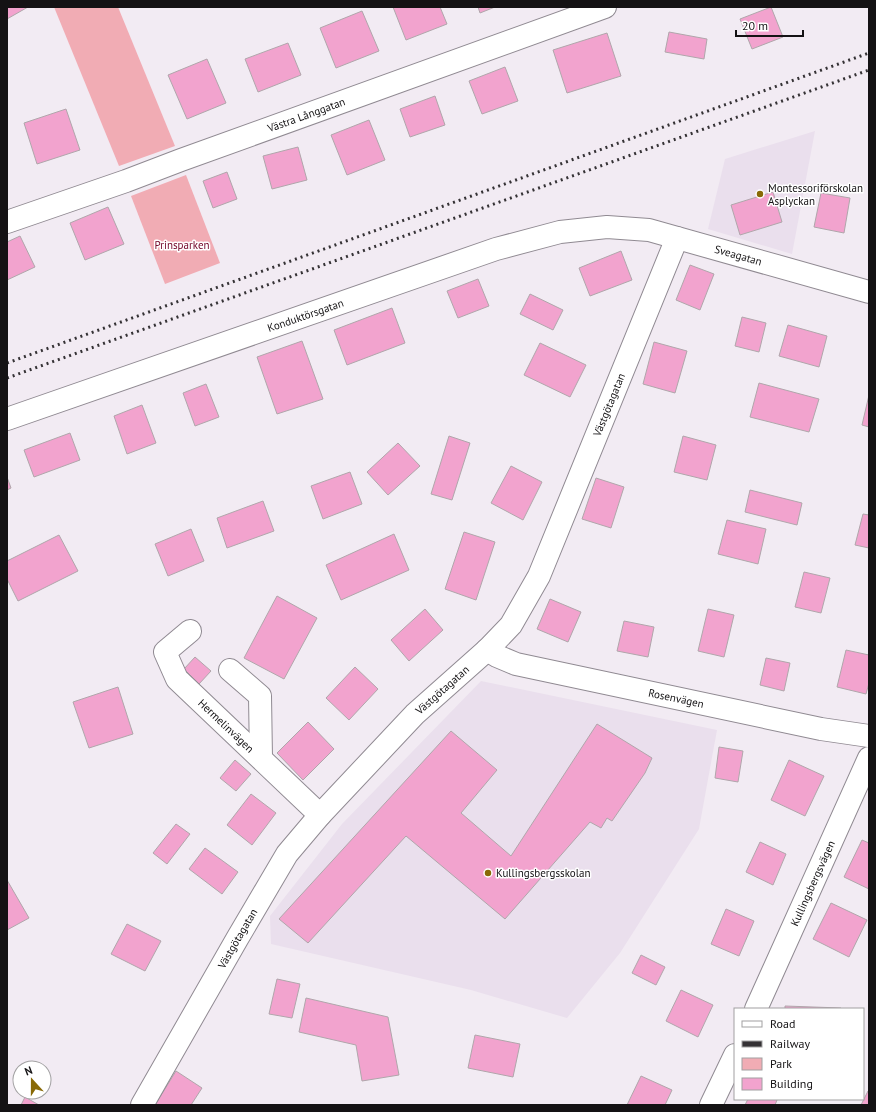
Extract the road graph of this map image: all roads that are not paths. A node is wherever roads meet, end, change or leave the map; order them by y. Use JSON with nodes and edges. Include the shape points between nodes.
{"nodes":[{"id":1,"x":605,"y":7,"type":"edge"},
{"id":2,"x":7,"y":222,"type":"edge"},
{"id":3,"x":607,"y":227,"type":"joint"},
{"id":4,"x":678,"y":238,"type":"junction"},
{"id":5,"x":869,"y":292,"type":"edge"},
{"id":6,"x":7,"y":419,"type":"edge"},
{"id":7,"x":190,"y":630,"type":"dead end"},
{"id":8,"x":487,"y":650,"type":"junction"},
{"id":9,"x":230,"y":670,"type":"dead end"},
{"id":10,"x":869,"y":736,"type":"edge"},
{"id":11,"x":261,"y":758,"type":"junction"},
{"id":12,"x":869,"y":758,"type":"edge"},
{"id":13,"x":320,"y":815,"type":"junction"},
{"id":14,"x":756,"y":1008,"type":"edge"},
{"id":15,"x":734,"y":1057,"type":"edge"},
{"id":16,"x":142,"y":1105,"type":"edge"},
{"id":17,"x":711,"y":1105,"type":"edge"}],
"edges":[{"from":1,"to":2,"type":"street","name":"Västra Långgatan"},
{"from":3,"to":4,"type":"street","name":"Sveagatan","via":[[649,230]]},
{"from":3,"to":6,"type":"street","name":"Konduktörsgatan","via":[[560,232],[496,249]]},
{"from":4,"to":5,"type":"street","name":"Sveagatan"},
{"from":4,"to":8,"type":"street","name":"Västgötagatan","via":[[539,576],[511,625]]},
{"from":7,"to":11,"type":"street","name":"Hermelinvägen","via":[[165,652],[177,678]]},
{"from":8,"to":10,"type":"street","name":"Rosenvägen","via":[[516,664],[821,729]]},
{"from":8,"to":13,"type":"street","name":"Västgötagatan","via":[[415,714]]},
{"from":9,"to":11,"type":"street","via":[[260,696]]},
{"from":11,"to":13,"type":"street","name":"Hermelinvägen"},
{"from":12,"to":14,"type":"street","name":"Kullingsbergsvägen"},
{"from":13,"to":16,"type":"street","name":"Västgötagatan","via":[[287,854]]},
{"from":15,"to":17,"type":"street"}]}
